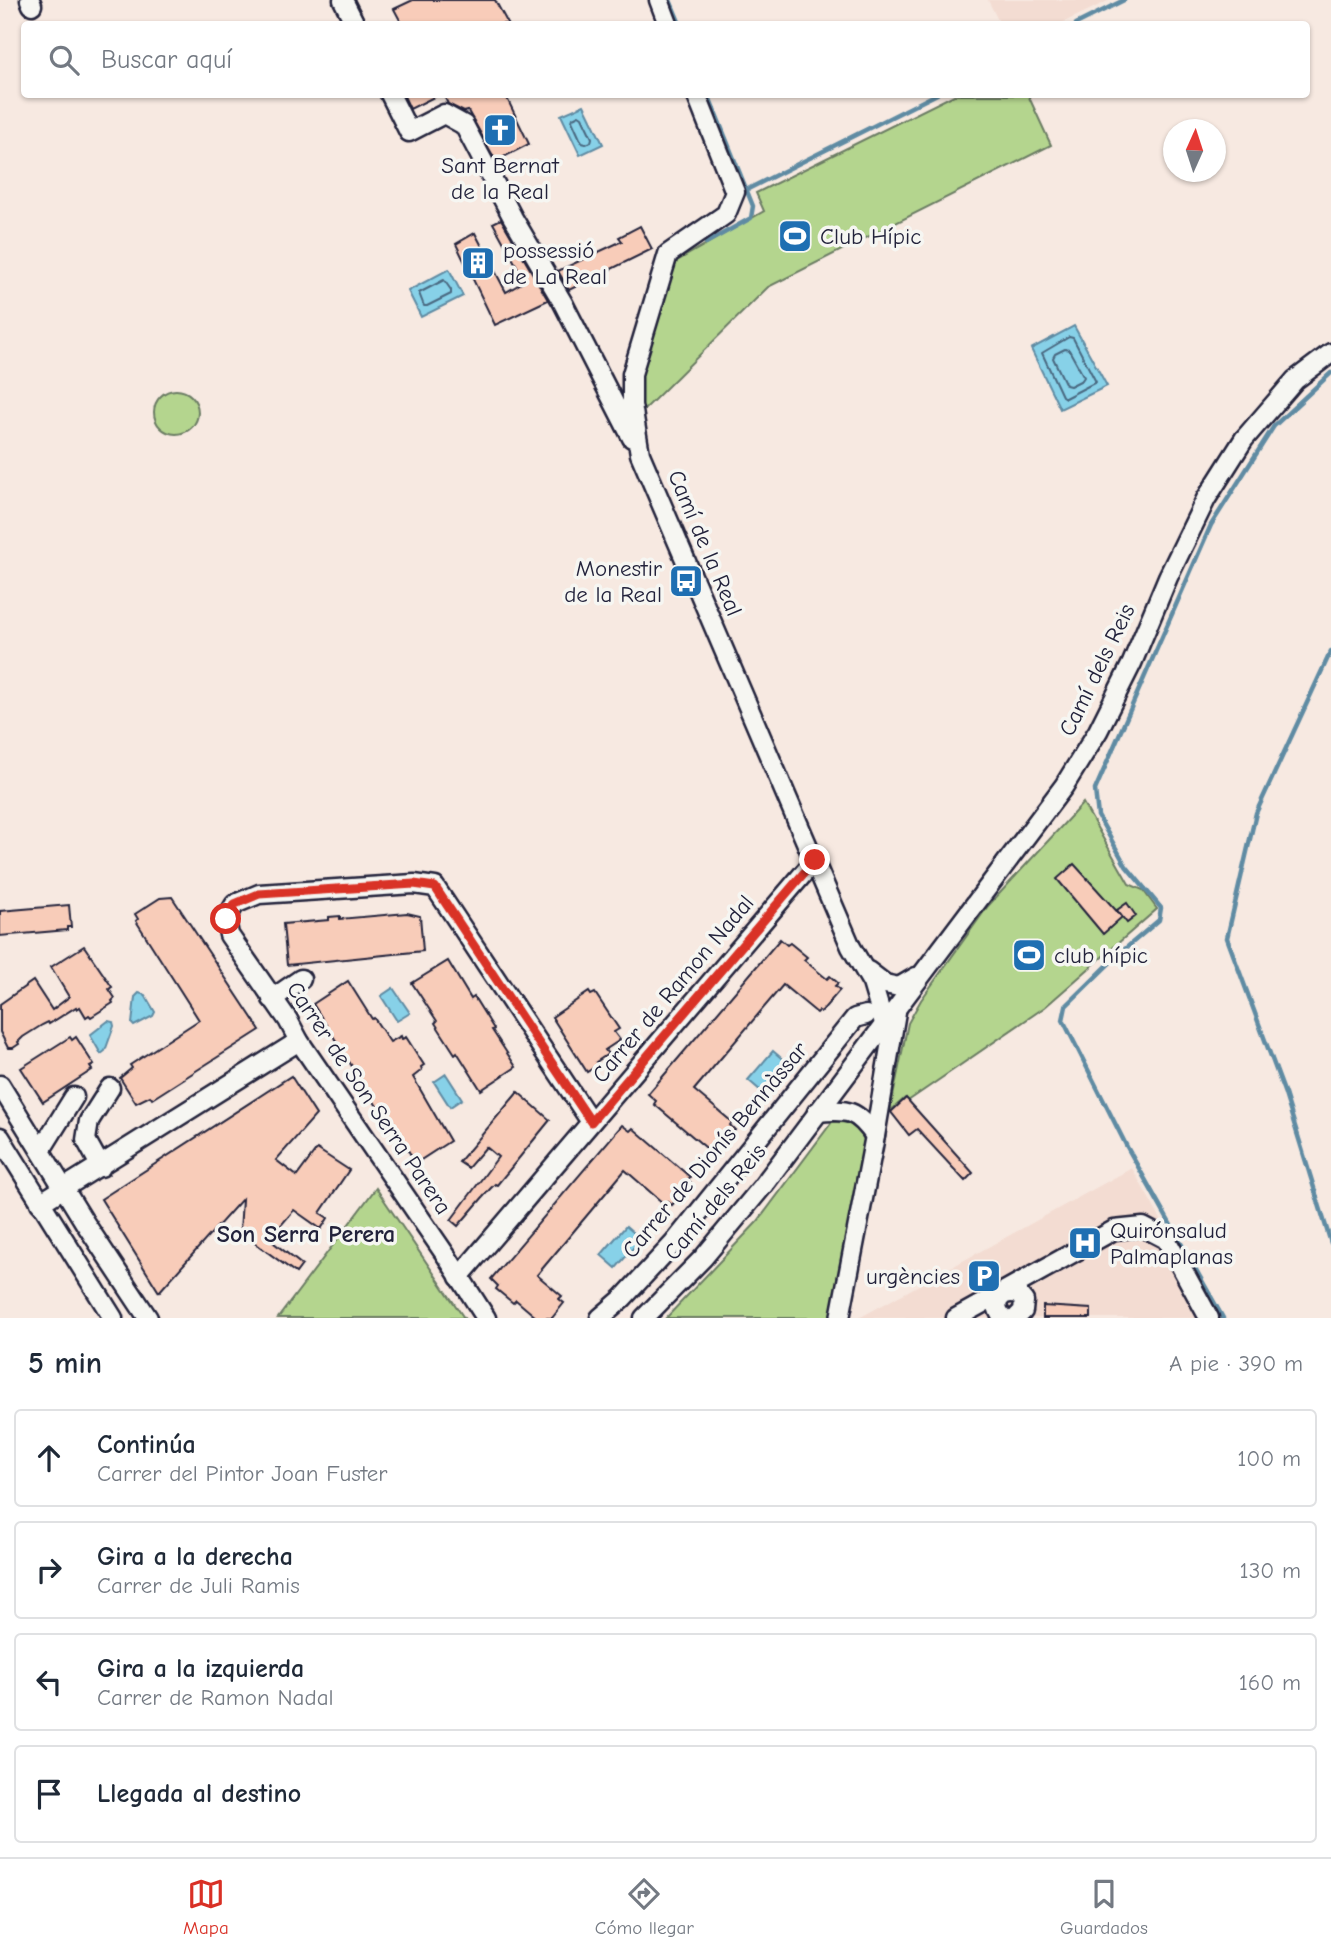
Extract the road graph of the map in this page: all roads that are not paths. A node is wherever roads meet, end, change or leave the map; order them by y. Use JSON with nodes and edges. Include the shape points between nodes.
{"nodes":[{"id":1,"x":343,"y":0,"type":"edge"},
{"id":2,"x":659,"y":0,"type":"edge"},
{"id":3,"x":354,"y":21,"type":"edge"},
{"id":4,"x":667,"y":21,"type":"edge"},
{"id":5,"x":392,"y":98,"type":"edge"},
{"id":6,"x":698,"y":98,"type":"edge"},
{"id":7,"x":1331,"y":353,"type":"edge"},
{"id":8,"x":640,"y":454,"type":"junction"},
{"id":9,"x":815,"y":860,"type":"junction"},
{"id":10,"x":862,"y":966,"type":"junction"},
{"id":11,"x":923,"y":973,"type":"junction"},
{"id":12,"x":301,"y":979,"type":"dead end"},
{"id":13,"x":272,"y":999,"type":"junction"},
{"id":14,"x":896,"y":1007,"type":"junction"},
{"id":15,"x":866,"y":1015,"type":"junction"},
{"id":16,"x":884,"y":1023,"type":"junction"},
{"id":17,"x":299,"y":1041,"type":"junction"},
{"id":18,"x":851,"y":1067,"type":"junction"},
{"id":19,"x":0,"y":1085,"type":"edge"},
{"id":20,"x":110,"y":1088,"type":"dead end"},
{"id":21,"x":74,"y":1097,"type":"dead end"},
{"id":22,"x":817,"y":1112,"type":"junction"},
{"id":23,"x":591,"y":1122,"type":"junction"},
{"id":24,"x":875,"y":1136,"type":"junction"},
{"id":25,"x":0,"y":1137,"type":"edge"},
{"id":26,"x":41,"y":1150,"type":"junction"},
{"id":27,"x":101,"y":1167,"type":"junction"},
{"id":28,"x":65,"y":1189,"type":"junction"},
{"id":29,"x":40,"y":1203,"type":"junction"},
{"id":30,"x":459,"y":1277,"type":"junction"},
{"id":31,"x":1004,"y":1293,"type":"junction"},
{"id":32,"x":960,"y":1316,"type":"edge"},
{"id":33,"x":1007,"y":1317,"type":"edge"},
{"id":34,"x":113,"y":1318,"type":"edge"},
{"id":35,"x":148,"y":1318,"type":"edge"},
{"id":36,"x":486,"y":1318,"type":"edge"},
{"id":37,"x":600,"y":1318,"type":"edge"},
{"id":38,"x":644,"y":1318,"type":"edge"},
{"id":39,"x":840,"y":1318,"type":"edge"},
{"id":40,"x":1209,"y":1318,"type":"edge"}],
"edges":[{"from":1,"to":3,"type":"street"},
{"from":2,"to":4,"type":"street"},
{"from":5,"to":8,"type":"street","via":[[409,132],[444,114],[464,125]]},
{"from":6,"to":8,"type":"street","name":"Camí de la Real","via":[[735,192],[726,214],[668,254],[632,374]]},
{"from":7,"to":11,"type":"street","name":"Camí dels Reis","via":[[1294,380],[1244,439],[1206,499],[1098,731],[1064,786]]},
{"from":8,"to":9,"type":"street","name":"Camí de la Real"},
{"from":9,"to":10,"type":"street","name":"Camí de la Real"},
{"from":9,"to":23,"type":"street","name":"Carrer de Ramon Nadal"},
{"from":10,"to":11,"type":"street","via":[[885,984],[899,987]]},
{"from":10,"to":15,"type":"street"},
{"from":10,"to":16,"type":"street","name":"Camí de la Real"},
{"from":11,"to":14,"type":"street","name":"Camí dels Reis"},
{"from":12,"to":13,"type":"street"},
{"from":13,"to":17,"type":"street","name":"Carrer de Son Serra Parera"},
{"from":13,"to":23,"type":"street","name":"Carrer de Son Serra Parera","via":[[229,935],[226,919],[235,904],[259,894],[414,884],[435,887]]},
{"from":14,"to":16,"type":"street","name":"Camí dels Reis"},
{"from":14,"to":24,"type":"street","name":"Camí dels Reis"},
{"from":15,"to":18,"type":"street","via":[[866,1031]]},
{"from":15,"to":37,"type":"street","name":"Carrer de Dionís Bennàssar","via":[[855,1018],[674,1243]]},
{"from":16,"to":18,"type":"street","name":"Camí dels Reis"},
{"from":17,"to":27,"type":"street"},
{"from":17,"to":30,"type":"street","name":"Carrer de Son Serra Parera"},
{"from":18,"to":22,"type":"street","name":"Camí dels Reis"},
{"from":19,"to":26,"type":"street"},
{"from":20,"to":27,"type":"street","via":[[89,1121],[86,1140]]},
{"from":21,"to":26,"type":"street"},
{"from":22,"to":24,"type":"street","via":[[841,1109],[856,1114]]},
{"from":22,"to":38,"type":"street","name":"Camí dels Reis","via":[[703,1258]]},
{"from":23,"to":30,"type":"street","name":"Carrer de Ramon Nadal"},
{"from":24,"to":39,"type":"street","name":"Camí dels Reis"},
{"from":25,"to":29,"type":"street"},
{"from":26,"to":28,"type":"street"},
{"from":27,"to":28,"type":"street"},
{"from":28,"to":29,"type":"street"},
{"from":28,"to":35,"type":"street"},
{"from":29,"to":34,"type":"street"},
{"from":30,"to":36,"type":"street","name":"Carrer de Son Serra Parera"},
{"from":31,"to":32,"type":"street"},
{"from":31,"to":33,"type":"street","via":[[1018,1294],[1024,1301],[1023,1311]]},
{"from":31,"to":40,"type":"street","via":[[1114,1230],[1143,1227],[1166,1239]]},
{"from":32,"to":33,"type":"street"}]}
